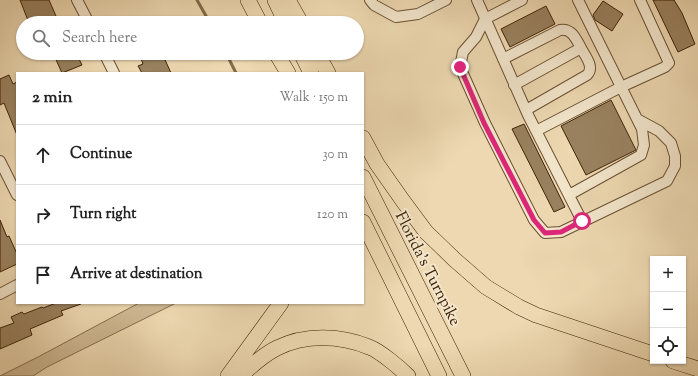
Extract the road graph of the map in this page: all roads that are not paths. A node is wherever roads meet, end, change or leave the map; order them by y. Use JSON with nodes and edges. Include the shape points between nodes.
{"nodes":[{"id":1,"x":77,"y":0,"type":"edge"},
{"id":2,"x":248,"y":0,"type":"edge"},
{"id":3,"x":275,"y":0,"type":"edge"},
{"id":4,"x":288,"y":0,"type":"edge"},
{"id":5,"x":370,"y":0,"type":"edge"},
{"id":6,"x":446,"y":0,"type":"edge"},
{"id":7,"x":477,"y":0,"type":"edge"},
{"id":8,"x":522,"y":0,"type":"edge"},
{"id":9,"x":578,"y":0,"type":"edge"},
{"id":10,"x":640,"y":0,"type":"edge"},
{"id":11,"x":85,"y":16,"type":"edge"},
{"id":12,"x":256,"y":16,"type":"edge"},
{"id":13,"x":283,"y":16,"type":"edge"},
{"id":14,"x":297,"y":16,"type":"edge"},
{"id":15,"x":485,"y":19,"type":"junction"},
{"id":16,"x":580,"y":48,"type":"junction"},
{"id":17,"x":503,"y":59,"type":"junction"},
{"id":18,"x":108,"y":60,"type":"edge"},
{"id":19,"x":275,"y":60,"type":"edge"},
{"id":20,"x":280,"y":60,"type":"edge"},
{"id":21,"x":304,"y":60,"type":"edge"},
{"id":22,"x":321,"y":60,"type":"edge"},
{"id":23,"x":114,"y":72,"type":"edge"},
{"id":24,"x":280,"y":72,"type":"edge"},
{"id":25,"x":287,"y":72,"type":"edge"},
{"id":26,"x":310,"y":72,"type":"edge"},
{"id":27,"x":327,"y":72,"type":"edge"},
{"id":28,"x":514,"y":85,"type":"junction"},
{"id":29,"x":621,"y":87,"type":"junction"},
{"id":30,"x":526,"y":110,"type":"junction"},
{"id":31,"x":637,"y":120,"type":"junction"},
{"id":32,"x":536,"y":130,"type":"junction"},
{"id":33,"x":364,"y":140,"type":"edge"},
{"id":34,"x":0,"y":161,"type":"edge"},
{"id":35,"x":364,"y":179,"type":"edge"},
{"id":36,"x":16,"y":193,"type":"edge"},
{"id":37,"x":570,"y":196,"type":"junction"},
{"id":38,"x":582,"y":221,"type":"junction"},
{"id":39,"x":364,"y":224,"type":"edge"},
{"id":40,"x":16,"y":286,"type":"edge"},
{"id":41,"x":0,"y":294,"type":"edge"},
{"id":42,"x":280,"y":304,"type":"edge"},
{"id":43,"x":650,"y":353,"type":"edge"},
{"id":44,"x":681,"y":364,"type":"edge"},
{"id":45,"x":698,"y":370,"type":"edge"},
{"id":46,"x":228,"y":376,"type":"edge"},
{"id":47,"x":241,"y":376,"type":"edge"},
{"id":48,"x":408,"y":376,"type":"edge"},
{"id":49,"x":439,"y":376,"type":"edge"},
{"id":50,"x":463,"y":376,"type":"edge"}],
"edges":[{"from":1,"to":11,"type":"street"},
{"from":2,"to":12,"type":"highway"},
{"from":3,"to":13,"type":"highway"},
{"from":4,"to":14,"type":"highway"},
{"from":5,"to":6,"type":"street","via":[[396,17],[418,14]]},
{"from":7,"to":15,"type":"street"},
{"from":8,"to":15,"type":"street"},
{"from":9,"to":29,"type":"street"},
{"from":10,"to":29,"type":"street","via":[[669,63]]},
{"from":15,"to":17,"type":"street"},
{"from":15,"to":38,"type":"street","via":[[476,37],[463,52],[460,67],[484,123],[534,220],[545,233],[561,232]]},
{"from":16,"to":17,"type":"street","via":[[573,34],[567,30],[560,30]]},
{"from":16,"to":28,"type":"street"},
{"from":16,"to":30,"type":"street","via":[[589,62],[590,72]]},
{"from":17,"to":28,"type":"street"},
{"from":18,"to":23,"type":"street"},
{"from":19,"to":24,"type":"highway"},
{"from":20,"to":25,"type":"highway"},
{"from":21,"to":26,"type":"highway"},
{"from":22,"to":27,"type":"highway"},
{"from":28,"to":30,"type":"street"},
{"from":29,"to":31,"type":"street"},
{"from":29,"to":32,"type":"street"},
{"from":30,"to":32,"type":"street"},
{"from":31,"to":37,"type":"street","via":[[642,129],[644,145],[641,155]]},
{"from":31,"to":38,"type":"street","via":[[659,131],[671,143],[675,166],[667,181]]},
{"from":32,"to":37,"type":"street"},
{"from":33,"to":43,"type":"highway","via":[[377,164],[426,232],[486,287],[536,315]]},
{"from":34,"to":36,"type":"street"},
{"from":35,"to":50,"type":"highway","name":"Florida's Turnpike"},
{"from":37,"to":38,"type":"street"},
{"from":39,"to":49,"type":"highway"},
{"from":40,"to":41,"type":"street"},
{"from":42,"to":46,"type":"highway"},
{"from":44,"to":45,"type":"highway"},
{"from":47,"to":48,"type":"highway","via":[[256,361],[277,348],[297,340],[320,338],[348,340],[370,347]]}]}
